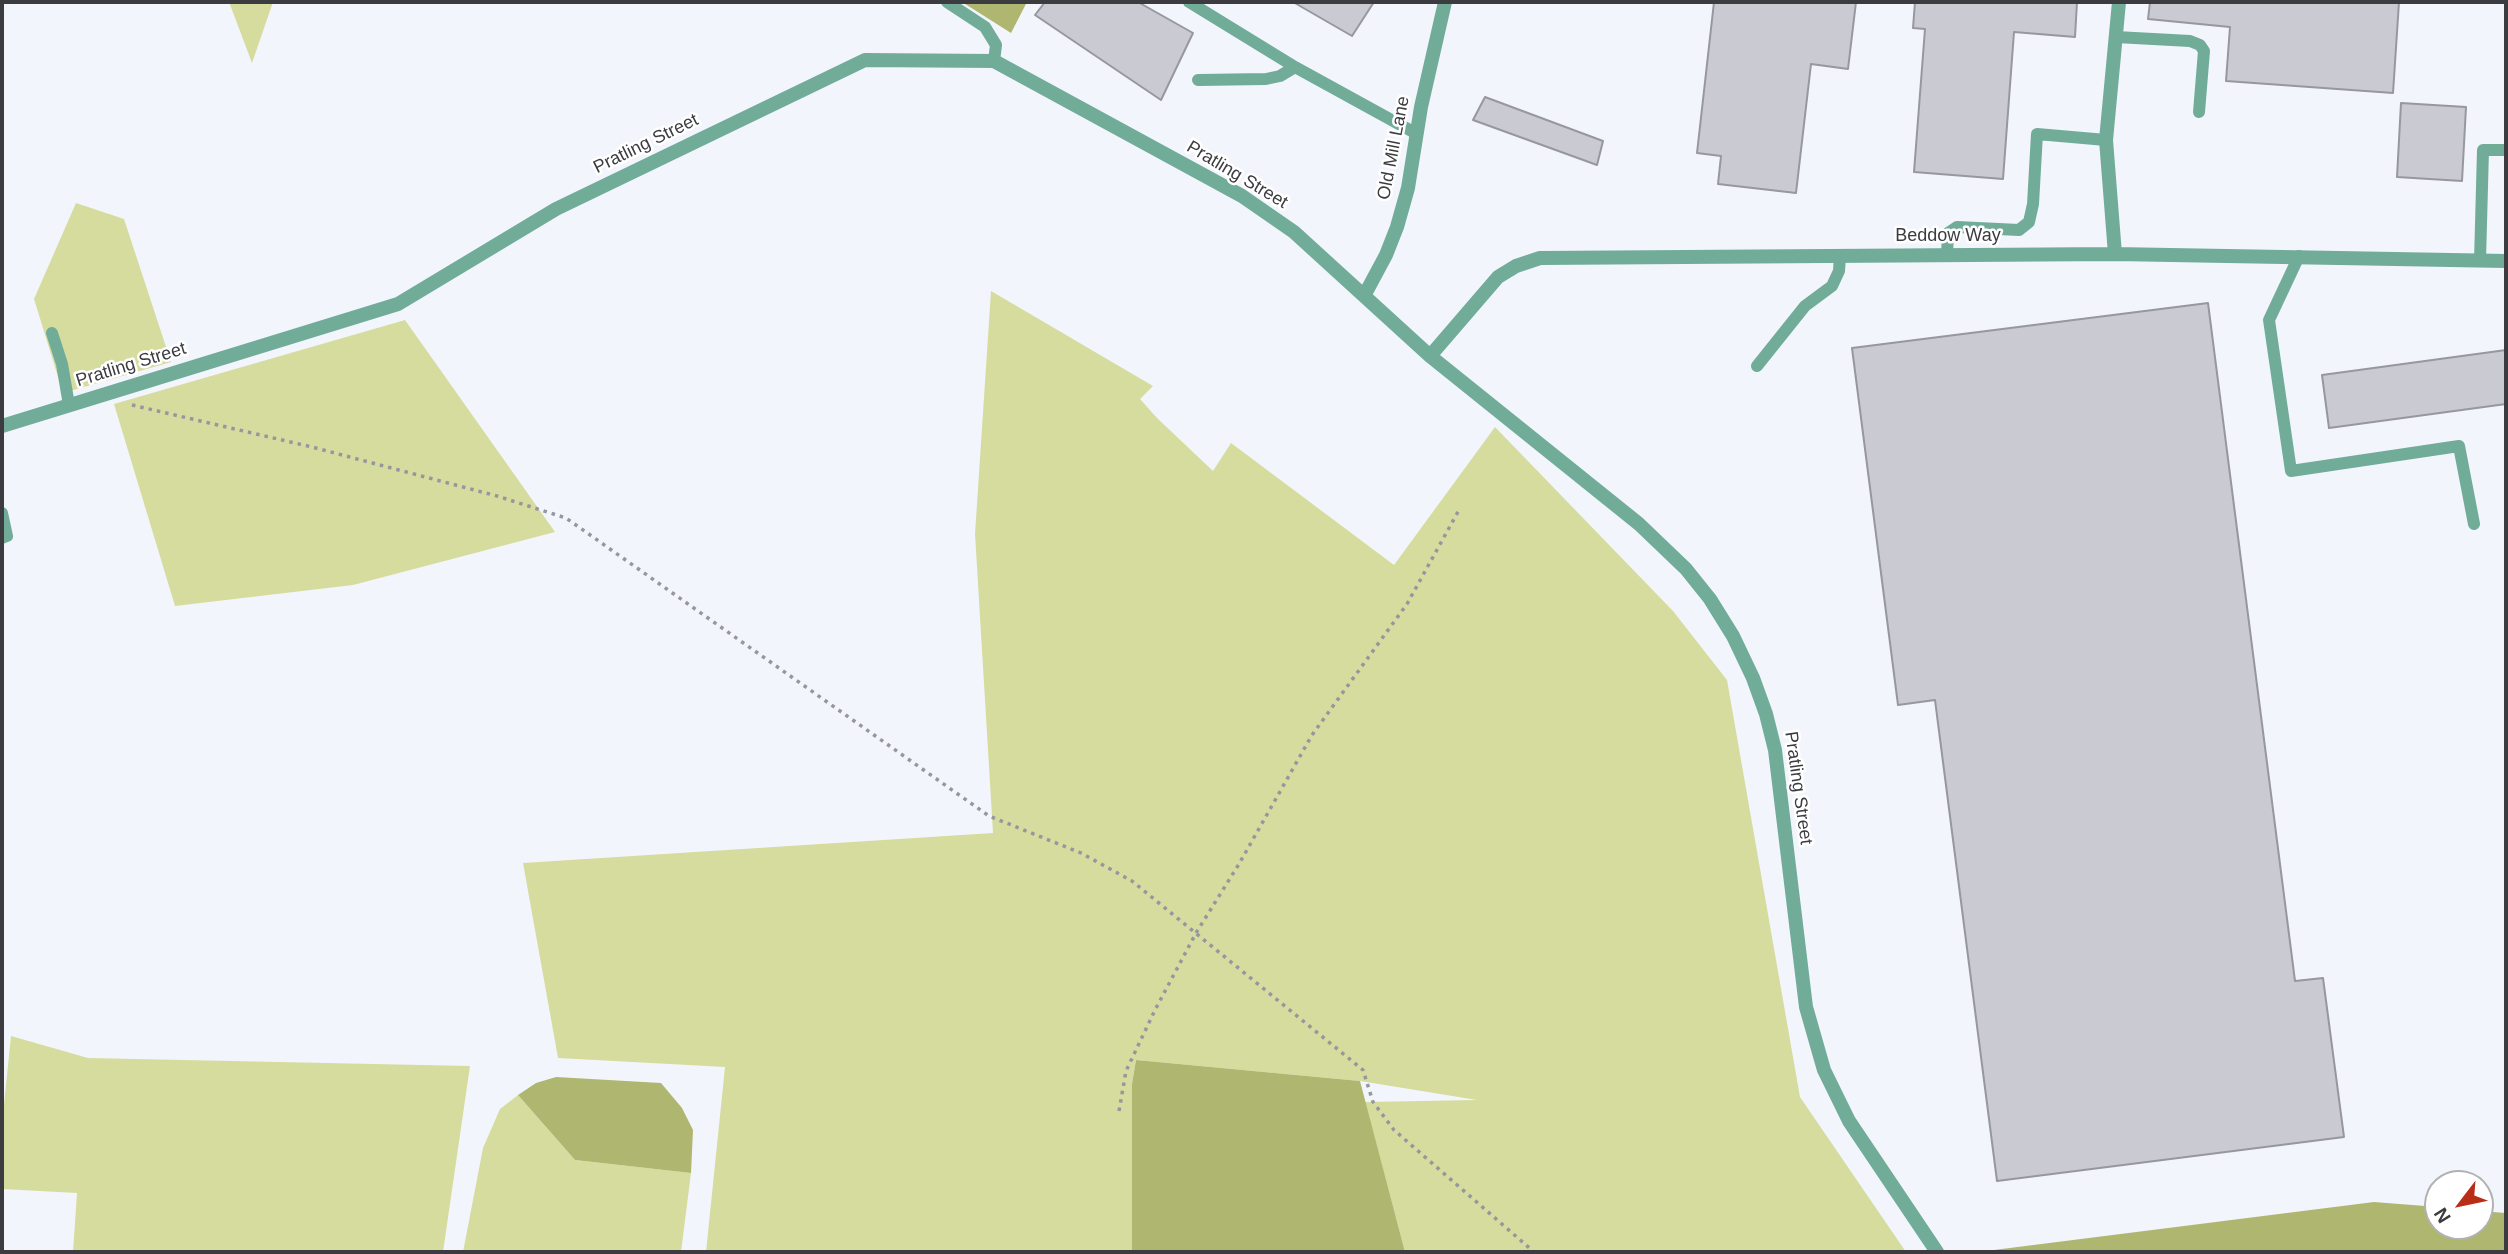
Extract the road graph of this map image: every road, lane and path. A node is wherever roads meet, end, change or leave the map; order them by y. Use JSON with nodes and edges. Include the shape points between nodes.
{"nodes":[{"id":1,"x":947,"y":2,"type":"edge"},
{"id":2,"x":1189,"y":2,"type":"edge"},
{"id":3,"x":1445,"y":2,"type":"edge"},
{"id":4,"x":2119,"y":2,"type":"edge"},
{"id":5,"x":2116,"y":37,"type":"junction"},
{"id":6,"x":994,"y":61,"type":"junction"},
{"id":7,"x":1295,"y":67,"type":"junction"},
{"id":8,"x":1198,"y":80,"type":"dead end"},
{"id":9,"x":2199,"y":112,"type":"dead end"},
{"id":10,"x":1417,"y":134,"type":"junction"},
{"id":11,"x":2106,"y":140,"type":"junction"},
{"id":12,"x":2506,"y":150,"type":"edge"},
{"id":13,"x":2115,"y":254,"type":"junction"},
{"id":14,"x":1947,"y":255,"type":"junction"},
{"id":15,"x":1840,"y":256,"type":"junction"},
{"id":16,"x":2299,"y":256,"type":"junction"},
{"id":17,"x":2480,"y":261,"type":"junction"},
{"id":18,"x":2506,"y":261,"type":"edge"},
{"id":19,"x":1364,"y":296,"type":"junction"},
{"id":20,"x":52,"y":333,"type":"dead end"},
{"id":21,"x":1430,"y":356,"type":"junction"},
{"id":22,"x":1757,"y":366,"type":"dead end"},
{"id":23,"x":127,"y":403,"type":"dead end"},
{"id":24,"x":69,"y":405,"type":"junction"},
{"id":25,"x":2,"y":426,"type":"edge"},
{"id":26,"x":1460,"y":510,"type":"dead end"},
{"id":27,"x":2,"y":513,"type":"edge"},
{"id":28,"x":2474,"y":524,"type":"dead end"},
{"id":29,"x":2,"y":538,"type":"edge"},
{"id":30,"x":1196,"y":933,"type":"junction"},
{"id":31,"x":1119,"y":1111,"type":"dead end"},
{"id":32,"x":1534,"y":1252,"type":"edge"},
{"id":33,"x":1937,"y":1252,"type":"edge"}],
"edges":[{"from":1,"to":6,"type":"lane","via":[[985,27],[996,45]]},
{"from":2,"to":7,"type":"lane"},
{"from":3,"to":10,"type":"street","name":"Old Mill Lane"},
{"from":4,"to":5,"type":"street"},
{"from":5,"to":9,"type":"lane","via":[[2200,45],[2204,51]]},
{"from":5,"to":11,"type":"street"},
{"from":6,"to":19,"type":"street","name":"Pratling Street","via":[[1242,196],[1294,232]]},
{"from":6,"to":24,"type":"street","name":"Pratling Street","via":[[865,60],[556,209],[398,304]]},
{"from":7,"to":8,"type":"lane","via":[[1266,79]]},
{"from":7,"to":10,"type":"lane"},
{"from":10,"to":19,"type":"street","name":"Old Mill Lane","via":[[1397,227]]},
{"from":11,"to":13,"type":"street"},
{"from":11,"to":14,"type":"lane","via":[[2036,134],[2029,222],[2019,230],[1957,228],[1948,233]]},
{"from":12,"to":17,"type":"lane","via":[[2483,150]]},
{"from":13,"to":14,"type":"street","name":"Beddow Way"},
{"from":13,"to":16,"type":"street","name":"Beddow Way"},
{"from":14,"to":15,"type":"street","name":"Beddow Way"},
{"from":15,"to":21,"type":"street","name":"Beddow Way","via":[[1540,258],[1498,277]]},
{"from":15,"to":22,"type":"lane","via":[[1832,286],[1805,306]]},
{"from":16,"to":17,"type":"street","name":"Beddow Way"},
{"from":16,"to":28,"type":"lane","via":[[2269,320],[2291,471],[2459,446]]},
{"from":17,"to":18,"type":"street","name":"Beddow Way"},
{"from":19,"to":21,"type":"street","name":"Pratling Street"},
{"from":20,"to":24,"type":"lane"},
{"from":21,"to":33,"type":"street","name":"Pratling Street","via":[[1664,546],[1710,599],[1733,636],[1766,715],[1775,750],[1805,1007],[1824,1070],[1849,1121]]},
{"from":23,"to":30,"type":"path","via":[[312,447],[566,518],[989,816],[1081,853],[1132,881]]},
{"from":24,"to":25,"type":"street","name":"Pratling Street"},
{"from":26,"to":30,"type":"path","via":[[1407,604],[1312,735]]},
{"from":27,"to":29,"type":"lane","via":[[7,536]]},
{"from":30,"to":31,"type":"path","via":[[1126,1071]]},
{"from":30,"to":32,"type":"path","via":[[1363,1070],[1373,1102],[1394,1130]]}]}
